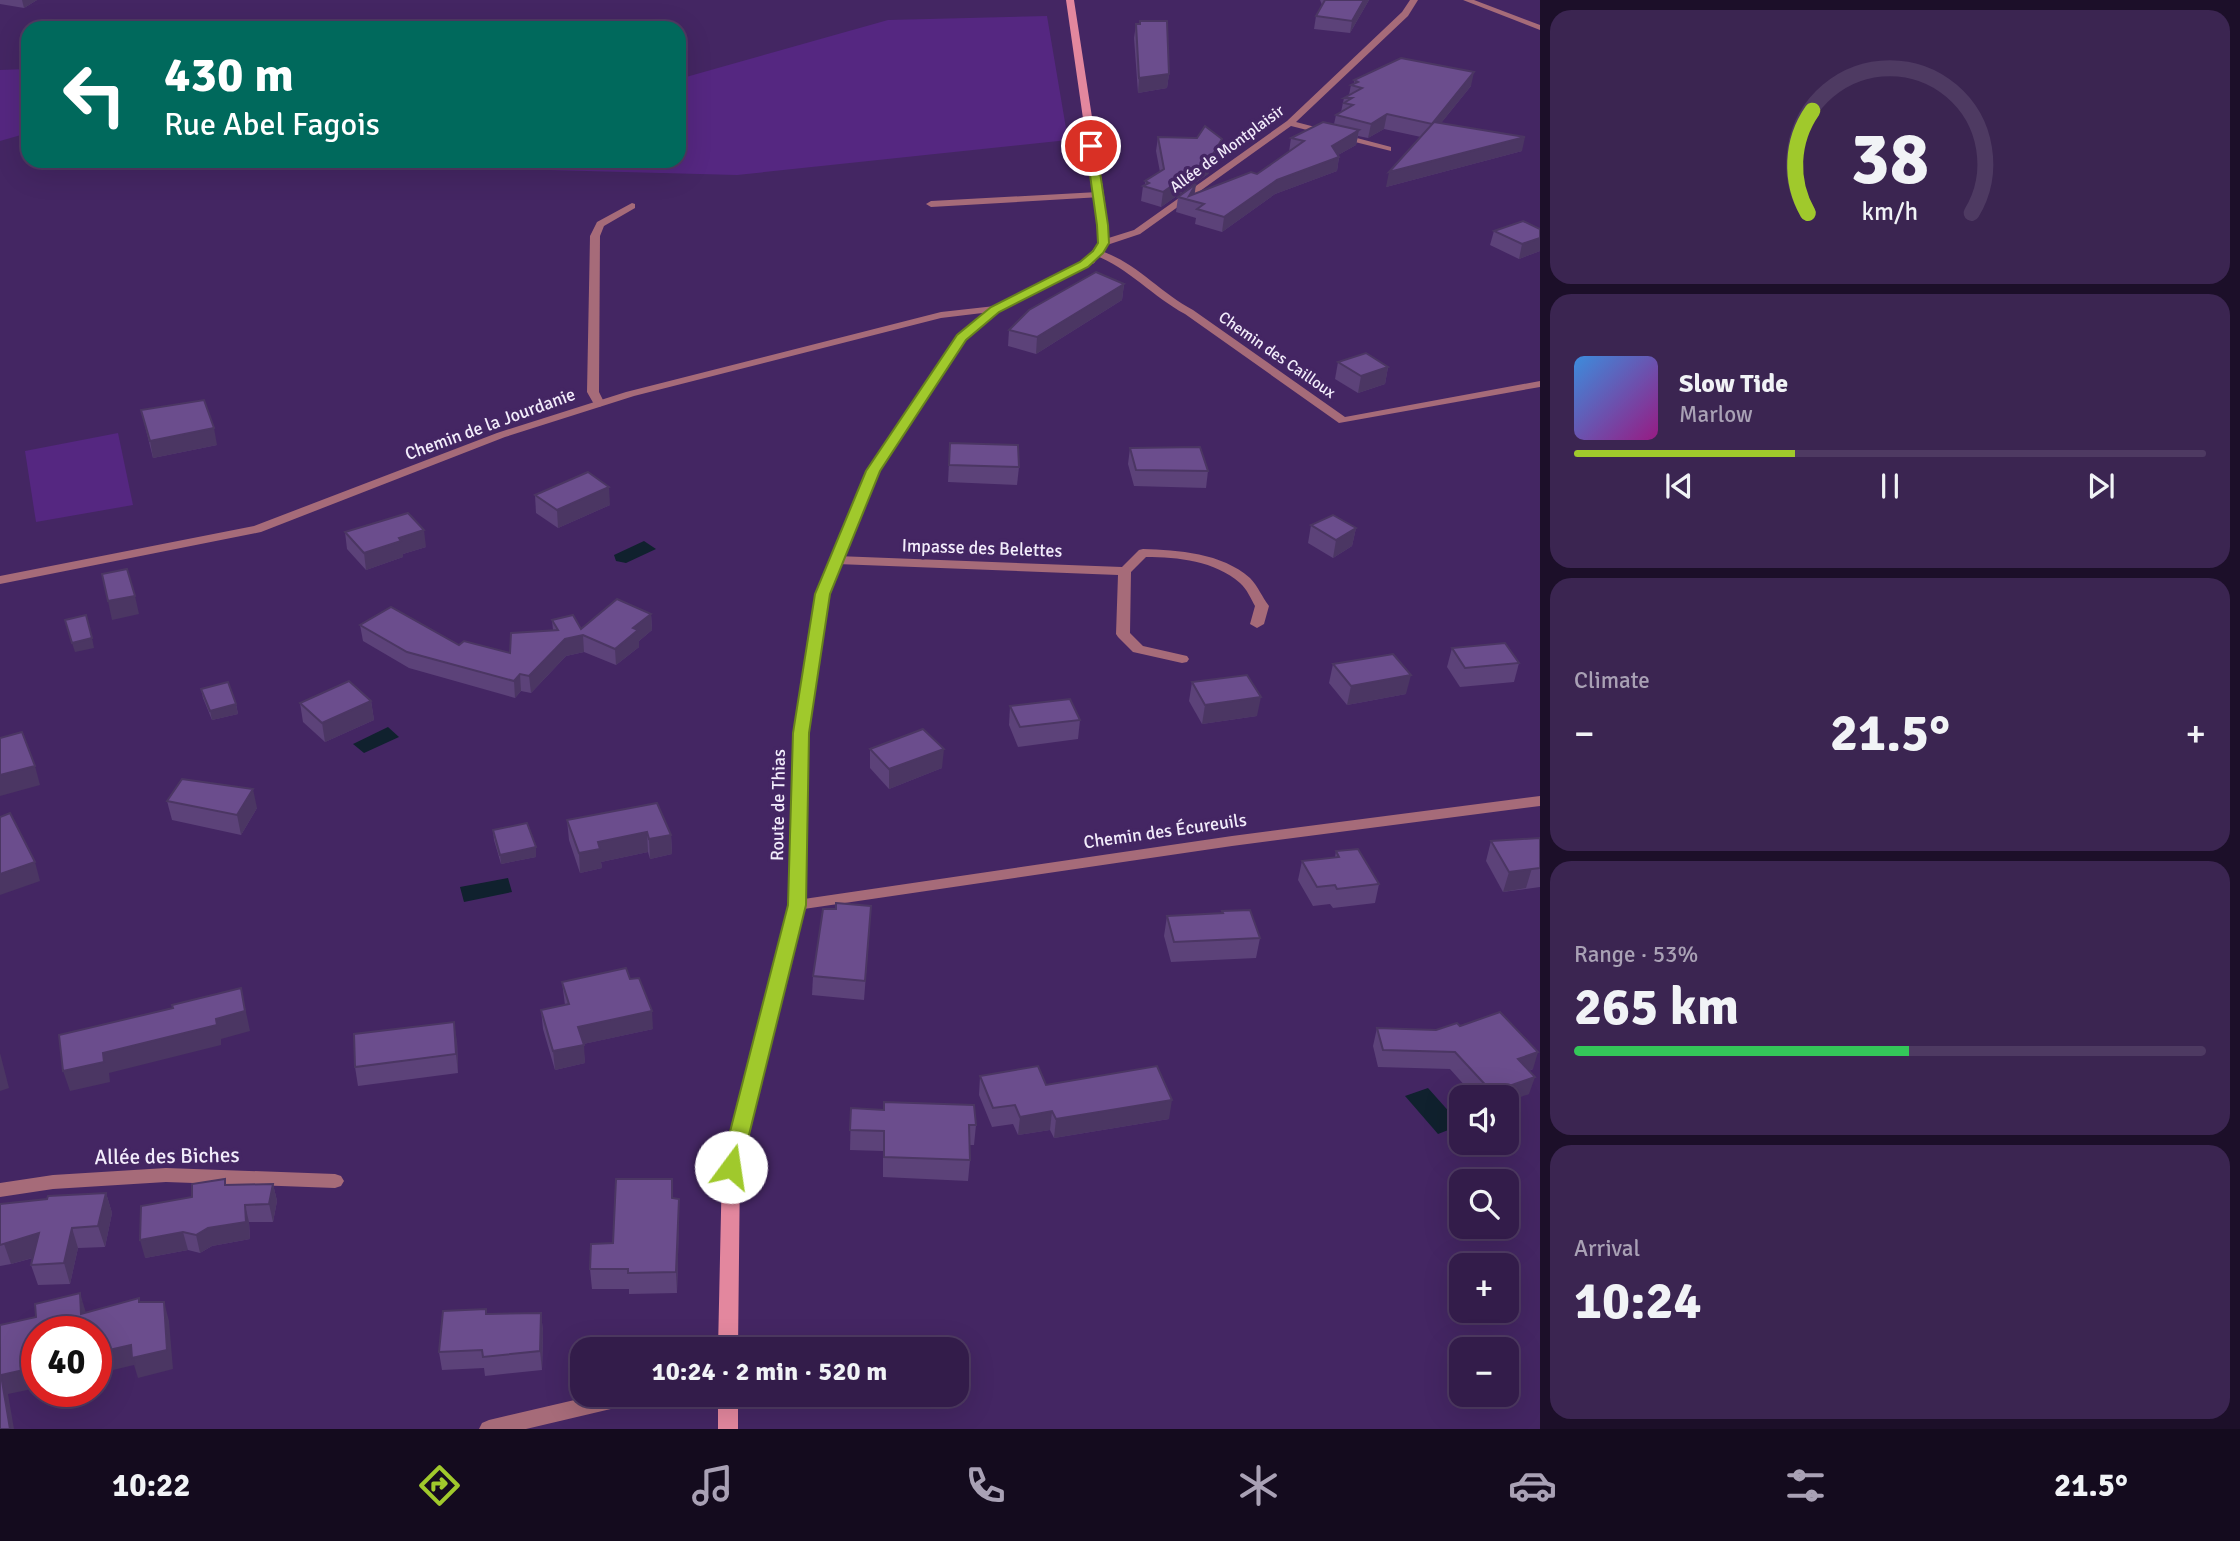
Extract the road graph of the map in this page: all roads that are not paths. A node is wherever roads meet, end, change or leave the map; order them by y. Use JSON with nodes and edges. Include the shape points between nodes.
{"nodes":[{"id":1,"x":1070,"y":0,"type":"edge"},
{"id":2,"x":1414,"y":0,"type":"edge"},
{"id":3,"x":1467,"y":0,"type":"edge"},
{"id":4,"x":1540,"y":28,"type":"edge"},
{"id":5,"x":1290,"y":124,"type":"junction"},
{"id":6,"x":1388,"y":149,"type":"dead end"},
{"id":7,"x":1098,"y":195,"type":"junction"},
{"id":8,"x":931,"y":205,"type":"dead end"},
{"id":9,"x":632,"y":206,"type":"dead end"},
{"id":10,"x":1100,"y":248,"type":"junction"},
{"id":11,"x":995,"y":309,"type":"junction"},
{"id":12,"x":1540,"y":384,"type":"edge"},
{"id":13,"x":600,"y":404,"type":"junction"},
{"id":14,"x":837,"y":560,"type":"junction"},
{"id":15,"x":1125,"y":570,"type":"junction"},
{"id":16,"x":0,"y":580,"type":"edge"},
{"id":17,"x":1257,"y":624,"type":"dead end"},
{"id":18,"x":1182,"y":659,"type":"dead end"},
{"id":19,"x":1540,"y":801,"type":"edge"},
{"id":20,"x":797,"y":905,"type":"junction"},
{"id":21,"x":335,"y":1181,"type":"dead end"},
{"id":22,"x":0,"y":1190,"type":"edge"},
{"id":23,"x":728,"y":1337,"type":"edge"},
{"id":24,"x":582,"y":1407,"type":"edge"},
{"id":25,"x":728,"y":1407,"type":"edge"},
{"id":26,"x":489,"y":1429,"type":"edge"},
{"id":27,"x":728,"y":1429,"type":"edge"}],
"edges":[{"from":1,"to":7,"type":"street"},
{"from":2,"to":5,"type":"street","name":"Allée de Montplaisir","via":[[1405,14]]},
{"from":3,"to":4,"type":"street"},
{"from":5,"to":6,"type":"street"},
{"from":5,"to":10,"type":"street","name":"Allée de Montplaisir","via":[[1137,232]]},
{"from":7,"to":8,"type":"street"},
{"from":7,"to":10,"type":"street"},
{"from":9,"to":13,"type":"street","via":[[600,225],[595,236],[593,392]]},
{"from":10,"to":11,"type":"street","name":"Route de Thias","via":[[1084,264]]},
{"from":10,"to":12,"type":"street","name":"Chemin des Cailloux","via":[[1168,303],[1189,312],[1343,421]]},
{"from":11,"to":13,"type":"street","name":"Chemin de la Jourdanie","via":[[941,315]]},
{"from":11,"to":14,"type":"street","name":"Route de Thias","via":[[962,338],[873,471]]},
{"from":13,"to":16,"type":"street","name":"Chemin de la Jourdanie","via":[[501,435],[257,529]]},
{"from":14,"to":15,"type":"street","name":"Impasse des Belettes"},
{"from":14,"to":20,"type":"street","name":"Route de Thias","via":[[822,594],[801,733]]},
{"from":15,"to":17,"type":"street","via":[[1143,553],[1205,560],[1244,579],[1262,606]]},
{"from":15,"to":18,"type":"street","via":[[1123,634],[1138,649]]},
{"from":19,"to":20,"type":"street","name":"Chemin des Écureuils"},
{"from":20,"to":23,"type":"street","name":"Route de Thias","via":[[731,1167]]},
{"from":21,"to":22,"type":"street","name":"Allée des Biches","via":[[166,1175]]},
{"from":24,"to":26,"type":"street"},
{"from":25,"to":27,"type":"street"}]}
